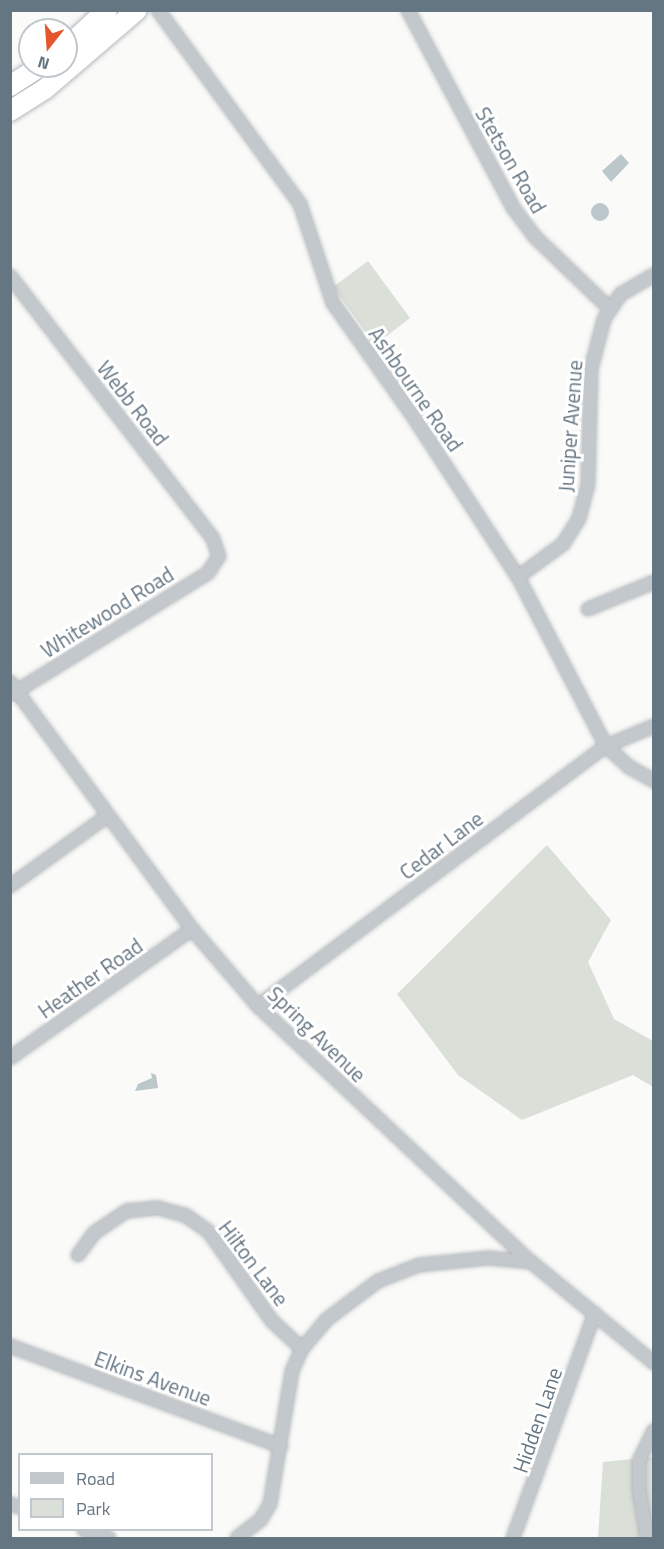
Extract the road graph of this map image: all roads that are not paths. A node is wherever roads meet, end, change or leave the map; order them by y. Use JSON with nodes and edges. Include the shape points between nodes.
{"nodes":[{"id":1,"x":158,"y":10,"type":"edge"},
{"id":2,"x":408,"y":10,"type":"edge"},
{"id":3,"x":120,"y":14,"type":"edge"},
{"id":4,"x":78,"y":40,"type":"edge"},
{"id":5,"x":10,"y":111,"type":"edge"},
{"id":6,"x":654,"y":275,"type":"edge"},
{"id":7,"x":10,"y":276,"type":"edge"},
{"id":8,"x":609,"y":308,"type":"junction"},
{"id":9,"x":219,"y":556,"type":"joint"},
{"id":10,"x":518,"y":577,"type":"junction"},
{"id":11,"x":654,"y":582,"type":"edge"},
{"id":12,"x":588,"y":609,"type":"dead end"},
{"id":13,"x":13,"y":690,"type":"edge"},
{"id":14,"x":654,"y":726,"type":"edge"},
{"id":15,"x":606,"y":746,"type":"junction"},
{"id":16,"x":654,"y":781,"type":"edge"},
{"id":17,"x":107,"y":816,"type":"junction"},
{"id":18,"x":10,"y":886,"type":"edge"},
{"id":19,"x":192,"y":929,"type":"junction"},
{"id":20,"x":258,"y":1006,"type":"junction"},
{"id":21,"x":10,"y":1058,"type":"edge"},
{"id":22,"x":78,"y":1255,"type":"dead end"},
{"id":23,"x":531,"y":1262,"type":"junction"},
{"id":24,"x":595,"y":1313,"type":"junction"},
{"id":25,"x":10,"y":1346,"type":"edge"},
{"id":26,"x":302,"y":1349,"type":"junction"},
{"id":27,"x":654,"y":1363,"type":"edge"},
{"id":28,"x":654,"y":1430,"type":"edge"},
{"id":29,"x":281,"y":1446,"type":"junction"},
{"id":30,"x":87,"y":1531,"type":"edge"},
{"id":31,"x":109,"y":1539,"type":"edge"},
{"id":32,"x":237,"y":1539,"type":"edge"},
{"id":33,"x":513,"y":1539,"type":"edge"},
{"id":34,"x":647,"y":1539,"type":"edge"}],
"edges":[{"from":1,"to":10,"type":"street","name":"Ashbourne Road","via":[[300,204],[333,303],[411,413]]},
{"from":2,"to":8,"type":"street","name":"Stetson Road","via":[[514,210],[534,236]]},
{"from":3,"to":4,"type":"highway"},
{"from":3,"to":5,"type":"highway","via":[[45,89]]},
{"from":6,"to":8,"type":"street","name":"Juniper Avenue","via":[[631,286]]},
{"from":7,"to":9,"type":"street","name":"Webb Road","via":[[213,539]]},
{"from":8,"to":10,"type":"street","name":"Juniper Avenue","via":[[591,369],[588,484],[582,510],[563,544]]},
{"from":9,"to":13,"type":"street","name":"Whitewood Road","via":[[207,573]]},
{"from":10,"to":15,"type":"street","name":"Ashbourne Road"},
{"from":11,"to":12,"type":"street"},
{"from":13,"to":17,"type":"street","name":"Spring Avenue"},
{"from":14,"to":15,"type":"street","name":"Cedar Lane"},
{"from":15,"to":16,"type":"street","name":"Ashbourne Road","via":[[629,768]]},
{"from":15,"to":20,"type":"street","name":"Cedar Lane"},
{"from":17,"to":18,"type":"street"},
{"from":17,"to":19,"type":"street","name":"Spring Avenue"},
{"from":19,"to":20,"type":"street","name":"Spring Avenue"},
{"from":19,"to":21,"type":"street","name":"Heather Road"},
{"from":20,"to":23,"type":"street","name":"Spring Avenue"},
{"from":22,"to":26,"type":"street","name":"Hilton Lane","via":[[94,1233],[127,1211],[164,1209],[184,1215],[209,1232],[273,1320]]},
{"from":23,"to":24,"type":"street","name":"Spring Avenue"},
{"from":23,"to":26,"type":"street","via":[[468,1258],[392,1274],[346,1302]]},
{"from":24,"to":27,"type":"street","name":"Spring Avenue"},
{"from":24,"to":33,"type":"street","name":"Hidden Lane"},
{"from":25,"to":29,"type":"street","name":"Elkins Avenue"},
{"from":26,"to":29,"type":"street","via":[[292,1371]]},
{"from":28,"to":34,"type":"street","via":[[639,1461]]},
{"from":29,"to":32,"type":"street","via":[[270,1504],[261,1519]]},
{"from":30,"to":31,"type":"street"}]}
